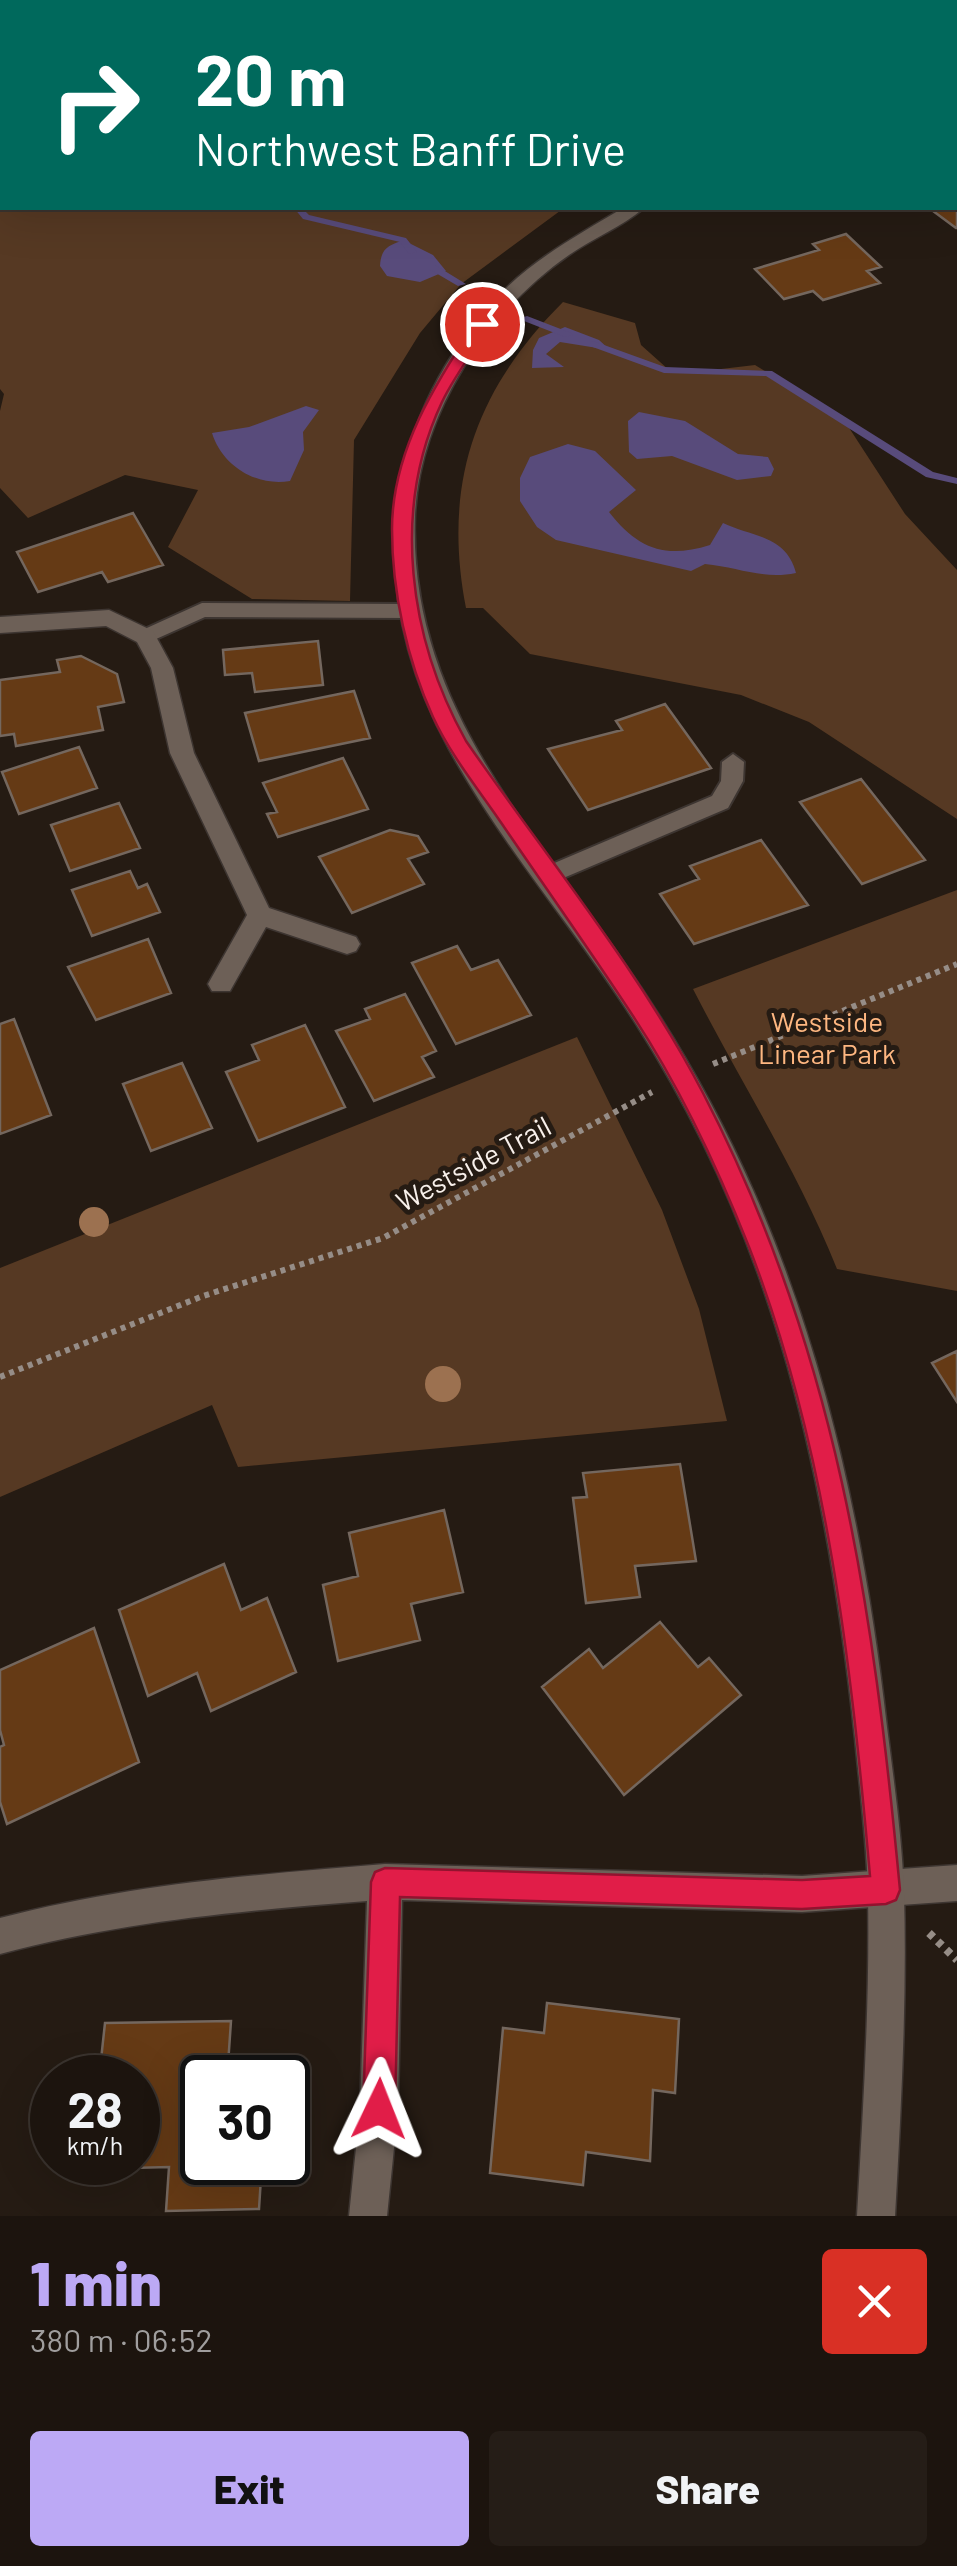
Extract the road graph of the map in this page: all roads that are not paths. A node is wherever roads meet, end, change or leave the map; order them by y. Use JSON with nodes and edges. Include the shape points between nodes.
{"nodes":[{"id":1,"x":631,"y":210,"type":"edge"},
{"id":2,"x":408,"y":611,"type":"junction"},
{"id":3,"x":0,"y":625,"type":"edge"},
{"id":4,"x":146,"y":637,"type":"junction"},
{"id":5,"x":732,"y":762,"type":"dead end"},
{"id":6,"x":546,"y":876,"type":"junction"},
{"id":7,"x":260,"y":915,"type":"junction"},
{"id":8,"x":346,"y":944,"type":"dead end"},
{"id":9,"x":221,"y":984,"type":"dead end"},
{"id":10,"x":385,"y":1882,"type":"junction"},
{"id":11,"x":957,"y":1883,"type":"edge"},
{"id":12,"x":886,"y":1890,"type":"junction"},
{"id":13,"x":0,"y":1936,"type":"edge"},
{"id":14,"x":368,"y":2216,"type":"edge"},
{"id":15,"x":876,"y":2216,"type":"edge"}],
"edges":[{"from":1,"to":2,"type":"main road","via":[[550,259],[513,292],[482,324],[434,401],[412,460],[400,526]]},
{"from":2,"to":4,"type":"lane","via":[[202,610]]},
{"from":2,"to":6,"type":"main road","via":[[442,716]]},
{"from":3,"to":4,"type":"main road","via":[[109,618]]},
{"from":4,"to":7,"type":"main road","via":[[162,668],[182,753]]},
{"from":5,"to":6,"type":"lane","via":[[732,780],[720,802]]},
{"from":6,"to":12,"type":"main road","via":[[682,1076],[760,1243],[794,1335],[822,1435],[866,1680]]},
{"from":7,"to":8,"type":"main road"},
{"from":7,"to":9,"type":"main road"},
{"from":10,"to":12,"type":"main road","via":[[802,1894]]},
{"from":10,"to":13,"type":"main road","via":[[181,1898]]},
{"from":10,"to":14,"type":"main road","via":[[379,2109]]},
{"from":11,"to":12,"type":"main road"},
{"from":12,"to":15,"type":"main road"}]}
